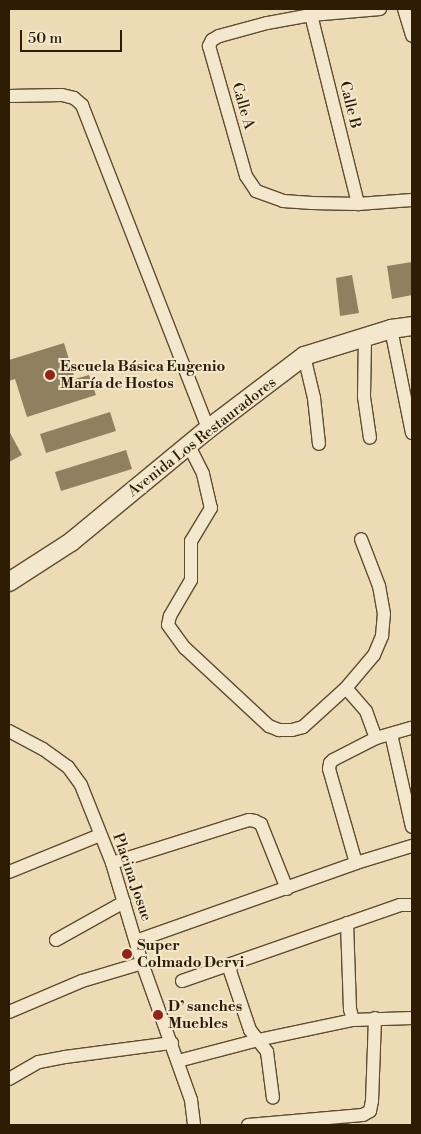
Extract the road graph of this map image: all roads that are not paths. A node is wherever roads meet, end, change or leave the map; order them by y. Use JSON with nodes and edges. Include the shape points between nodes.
{"nodes":[{"id":1,"x":380,"y":9,"type":"edge"},
{"id":2,"x":404,"y":9,"type":"edge"},
{"id":3,"x":311,"y":15,"type":"junction"},
{"id":4,"x":412,"y":36,"type":"edge"},
{"id":5,"x":9,"y":96,"type":"edge"},
{"id":6,"x":412,"y":200,"type":"edge"},
{"id":7,"x":358,"y":204,"type":"junction"},
{"id":8,"x":412,"y":326,"type":"edge"},
{"id":9,"x":391,"y":330,"type":"junction"},
{"id":10,"x":365,"y":338,"type":"junction"},
{"id":11,"x":304,"y":356,"type":"junction"},
{"id":12,"x":208,"y":429,"type":"junction"},
{"id":13,"x":412,"y":433,"type":"edge"},
{"id":14,"x":370,"y":438,"type":"dead end"},
{"id":15,"x":319,"y":444,"type":"dead end"},
{"id":16,"x":189,"y":446,"type":"junction"},
{"id":17,"x":361,"y":539,"type":"dead end"},
{"id":18,"x":9,"y":582,"type":"edge"},
{"id":19,"x":346,"y":688,"type":"junction"},
{"id":20,"x":412,"y":728,"type":"edge"},
{"id":21,"x":9,"y":731,"type":"edge"},
{"id":22,"x":391,"y":734,"type":"junction"},
{"id":23,"x":376,"y":738,"type":"junction"},
{"id":24,"x":412,"y":827,"type":"edge"},
{"id":25,"x":100,"y":835,"type":"junction"},
{"id":26,"x":412,"y":846,"type":"edge"},
{"id":27,"x":356,"y":862,"type":"junction"},
{"id":28,"x":112,"y":863,"type":"junction"},
{"id":29,"x":9,"y":872,"type":"edge"},
{"id":30,"x":287,"y":889,"type":"junction"},
{"id":31,"x":124,"y":902,"type":"junction"},
{"id":32,"x":412,"y":905,"type":"edge"},
{"id":33,"x":348,"y":923,"type":"junction"},
{"id":34,"x":56,"y":940,"type":"dead end"},
{"id":35,"x":136,"y":941,"type":"junction"},
{"id":36,"x":142,"y":964,"type":"junction"},
{"id":37,"x":228,"y":965,"type":"junction"},
{"id":38,"x":182,"y":981,"type":"dead end"},
{"id":39,"x":9,"y":1012,"type":"edge"},
{"id":40,"x":375,"y":1018,"type":"junction"},
{"id":41,"x":412,"y":1018,"type":"edge"},
{"id":42,"x":353,"y":1020,"type":"junction"},
{"id":43,"x":258,"y":1040,"type":"junction"},
{"id":44,"x":172,"y":1043,"type":"junction"},
{"id":45,"x":178,"y":1061,"type":"junction"},
{"id":46,"x":9,"y":1080,"type":"edge"},
{"id":47,"x":273,"y":1098,"type":"dead end"},
{"id":48,"x":194,"y":1125,"type":"edge"},
{"id":49,"x":248,"y":1125,"type":"edge"}],
"edges":[{"from":1,"to":3,"type":"street","name":"Calle A"},
{"from":2,"to":4,"type":"street"},
{"from":3,"to":7,"type":"street","name":"Calle B"},
{"from":3,"to":7,"type":"street","name":"Calle A","via":[[267,22],[219,36],[209,46],[246,176],[256,191],[283,201]]},
{"from":5,"to":12,"type":"street","via":[[62,95],[74,98],[82,105]]},
{"from":6,"to":7,"type":"street","name":"Calle A"},
{"from":8,"to":9,"type":"street","name":"Avenida Los Restauradores"},
{"from":9,"to":10,"type":"street","name":"Avenida Los Restauradores"},
{"from":9,"to":13,"type":"street"},
{"from":10,"to":11,"type":"street","name":"Avenida Los Restauradores"},
{"from":10,"to":14,"type":"street","via":[[364,397]]},
{"from":11,"to":12,"type":"street","name":"Avenida Los Restauradores"},
{"from":11,"to":15,"type":"street","via":[[314,398]]},
{"from":12,"to":16,"type":"street","name":"Avenida Los Restauradores"},
{"from":16,"to":18,"type":"street","name":"Avenida Los Restauradores","via":[[71,542]]},
{"from":16,"to":19,"type":"street","via":[[203,474],[211,508],[191,541],[191,580],[170,616],[169,629],[269,726],[279,730],[303,727]]},
{"from":17,"to":19,"type":"street","via":[[379,586],[384,614],[382,636],[374,655]]},
{"from":19,"to":23,"type":"street","via":[[366,711]]},
{"from":20,"to":22,"type":"street"},
{"from":21,"to":25,"type":"street","name":"Placina Josue","via":[[68,767],[81,785]]},
{"from":22,"to":23,"type":"street"},
{"from":22,"to":24,"type":"street"},
{"from":23,"to":27,"type":"street","via":[[334,760],[329,768]]},
{"from":25,"to":28,"type":"street","name":"Placina Josue"},
{"from":25,"to":29,"type":"street"},
{"from":26,"to":27,"type":"street"},
{"from":27,"to":30,"type":"street"},
{"from":28,"to":30,"type":"street","via":[[249,820],[262,824]]},
{"from":28,"to":31,"type":"street","name":"Placina Josue"},
{"from":30,"to":35,"type":"street"},
{"from":31,"to":34,"type":"street"},
{"from":31,"to":35,"type":"street","name":"Placina Josue"},
{"from":32,"to":33,"type":"street","via":[[400,905]]},
{"from":33,"to":37,"type":"street"},
{"from":33,"to":42,"type":"street"},
{"from":35,"to":36,"type":"street","name":"Placina Josue"},
{"from":36,"to":39,"type":"street","via":[[82,981]]},
{"from":36,"to":44,"type":"street","name":"Placina Josue"},
{"from":37,"to":38,"type":"street"},
{"from":37,"to":43,"type":"street","via":[[250,1030]]},
{"from":40,"to":41,"type":"street"},
{"from":40,"to":42,"type":"street"},
{"from":40,"to":49,"type":"street","via":[[370,1111],[363,1116]]},
{"from":42,"to":43,"type":"street"},
{"from":43,"to":45,"type":"street"},
{"from":43,"to":47,"type":"street","via":[[267,1052]]},
{"from":44,"to":45,"type":"street","name":"Placina Josue"},
{"from":44,"to":46,"type":"street","via":[[48,1060],[18,1072]]},
{"from":45,"to":48,"type":"street","name":"Placina Josue","via":[[191,1100]]}]}
